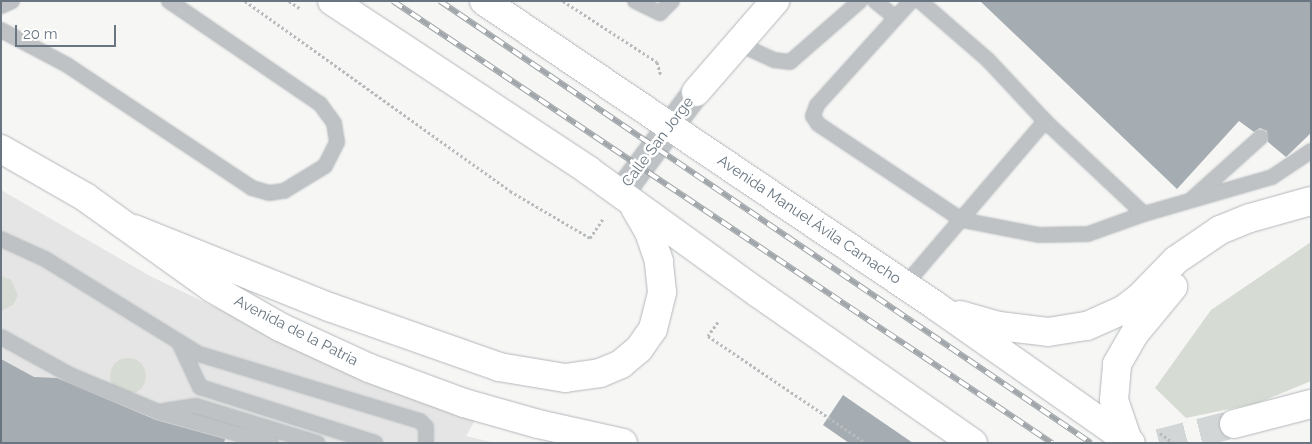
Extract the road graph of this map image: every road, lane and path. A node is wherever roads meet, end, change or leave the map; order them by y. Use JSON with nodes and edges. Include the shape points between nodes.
{"nodes":[{"id":1,"x":12,"y":1,"type":"edge"},
{"id":2,"x":169,"y":1,"type":"edge"},
{"id":3,"x":245,"y":1,"type":"edge"},
{"id":4,"x":332,"y":1,"type":"edge"},
{"id":5,"x":484,"y":1,"type":"edge"},
{"id":6,"x":564,"y":1,"type":"edge"},
{"id":7,"x":635,"y":1,"type":"edge"},
{"id":8,"x":672,"y":1,"type":"edge"},
{"id":9,"x":776,"y":1,"type":"edge"},
{"id":10,"x":860,"y":1,"type":"edge"},
{"id":11,"x":875,"y":1,"type":"edge"},
{"id":12,"x":911,"y":1,"type":"edge"},
{"id":13,"x":920,"y":1,"type":"edge"},
{"id":14,"x":1,"y":6,"type":"edge"},
{"id":15,"x":895,"y":17,"type":"junction"},
{"id":16,"x":1,"y":30,"type":"edge"},
{"id":17,"x":737,"y":43,"type":"junction"},
{"id":18,"x":661,"y":76,"type":"dead end"},
{"id":19,"x":696,"y":92,"type":"joint"},
{"id":20,"x":1045,"y":121,"type":"junction"},
{"id":21,"x":671,"y":126,"type":"junction"},
{"id":22,"x":1261,"y":137,"type":"dead end"},
{"id":23,"x":1,"y":149,"type":"edge"},
{"id":24,"x":1311,"y":151,"type":"edge"},
{"id":25,"x":621,"y":192,"type":"junction"},
{"id":26,"x":1191,"y":200,"type":"junction"},
{"id":27,"x":1310,"y":204,"type":"edge"},
{"id":28,"x":1144,"y":214,"type":"junction"},
{"id":29,"x":962,"y":220,"type":"junction"},
{"id":30,"x":134,"y":229,"type":"junction"},
{"id":31,"x":1,"y":239,"type":"edge"},
{"id":32,"x":905,"y":285,"type":"junction"},
{"id":33,"x":936,"y":306,"type":"junction"},
{"id":34,"x":718,"y":322,"type":"dead end"},
{"id":35,"x":1,"y":337,"type":"edge"},
{"id":36,"x":179,"y":342,"type":"junction"},
{"id":37,"x":1311,"y":404,"type":"edge"},
{"id":38,"x":159,"y":412,"type":"junction"},
{"id":39,"x":1234,"y":424,"type":"tunnel mouth"},
{"id":40,"x":1130,"y":442,"type":"edge"},
{"id":41,"x":270,"y":443,"type":"edge"},
{"id":42,"x":317,"y":443,"type":"edge"},
{"id":43,"x":375,"y":443,"type":"edge"},
{"id":44,"x":426,"y":443,"type":"edge"},
{"id":45,"x":623,"y":443,"type":"edge"},
{"id":46,"x":866,"y":443,"type":"edge"},
{"id":47,"x":973,"y":443,"type":"edge"}],
"edges":[{"from":1,"to":14,"type":"lane"},
{"from":2,"to":16,"type":"lane","via":[[320,104],[334,123],[337,142],[326,166],[284,191],[269,193],[252,188],[68,66]]},
{"from":3,"to":25,"type":"path","via":[[510,191],[590,238]]},
{"from":4,"to":25,"type":"main road"},
{"from":5,"to":21,"type":"main road","name":"Avenida Manuel Ávila Camacho"},
{"from":6,"to":18,"type":"path","via":[[657,62]]},
{"from":7,"to":8,"type":"lane","via":[[660,13]]},
{"from":9,"to":17,"type":"main road"},
{"from":10,"to":17,"type":"lane","via":[[790,62],[774,60]]},
{"from":11,"to":15,"type":"lane"},
{"from":12,"to":15,"type":"lane"},
{"from":13,"to":20,"type":"lane","via":[[988,60]]},
{"from":15,"to":29,"type":"lane","via":[[817,105],[813,116],[818,124]]},
{"from":17,"to":19,"type":"main road"},
{"from":19,"to":21,"type":"street","name":"Calle San Jorge"},
{"from":20,"to":28,"type":"lane"},
{"from":20,"to":29,"type":"lane"},
{"from":21,"to":25,"type":"street","name":"Calle San Jorge"},
{"from":21,"to":32,"type":"main road","name":"Avenida Manuel Ávila Camacho"},
{"from":22,"to":26,"type":"lane"},
{"from":23,"to":30,"type":"main road","name":"Avenida de la Patria","via":[[21,158]]},
{"from":24,"to":26,"type":"lane","via":[[1272,177]]},
{"from":25,"to":30,"type":"main road","via":[[642,218],[655,246],[662,292],[661,308],[653,329],[639,349],[621,364],[600,373],[565,378],[499,367],[329,307]]},
{"from":25,"to":47,"type":"main road","via":[[758,294]]},
{"from":26,"to":28,"type":"lane"},
{"from":27,"to":33,"type":"main road","via":[[1250,218],[1220,230],[1176,260],[1129,306],[1088,326],[1048,332],[1015,329],[967,318]]},
{"from":27,"to":40,"type":"main road","via":[[1229,246],[1185,277],[1153,309],[1124,348],[1114,381],[1116,410]]},
{"from":28,"to":29,"type":"lane","via":[[1088,234],[1039,235]]},
{"from":29,"to":32,"type":"lane"},
{"from":30,"to":45,"type":"main road","name":"Avenida de la Patria","via":[[212,288],[280,327],[369,368],[501,414]]},
{"from":31,"to":36,"type":"lane","via":[[45,260]]},
{"from":32,"to":33,"type":"main road","name":"Avenida Manuel Ávila Camacho"},
{"from":33,"to":40,"type":"main road","name":"Avenida Manuel Ávila Camacho"},
{"from":34,"to":46,"type":"path","via":[[708,336]]},
{"from":35,"to":38,"type":"lane","via":[[70,375]]},
{"from":36,"to":43,"type":"lane","via":[[200,386]]},
{"from":36,"to":44,"type":"lane","via":[[199,354],[420,421],[426,427]]},
{"from":37,"to":39,"type":"main road"},
{"from":38,"to":41,"type":"lane"},
{"from":38,"to":42,"type":"lane","via":[[196,406]]}]}
